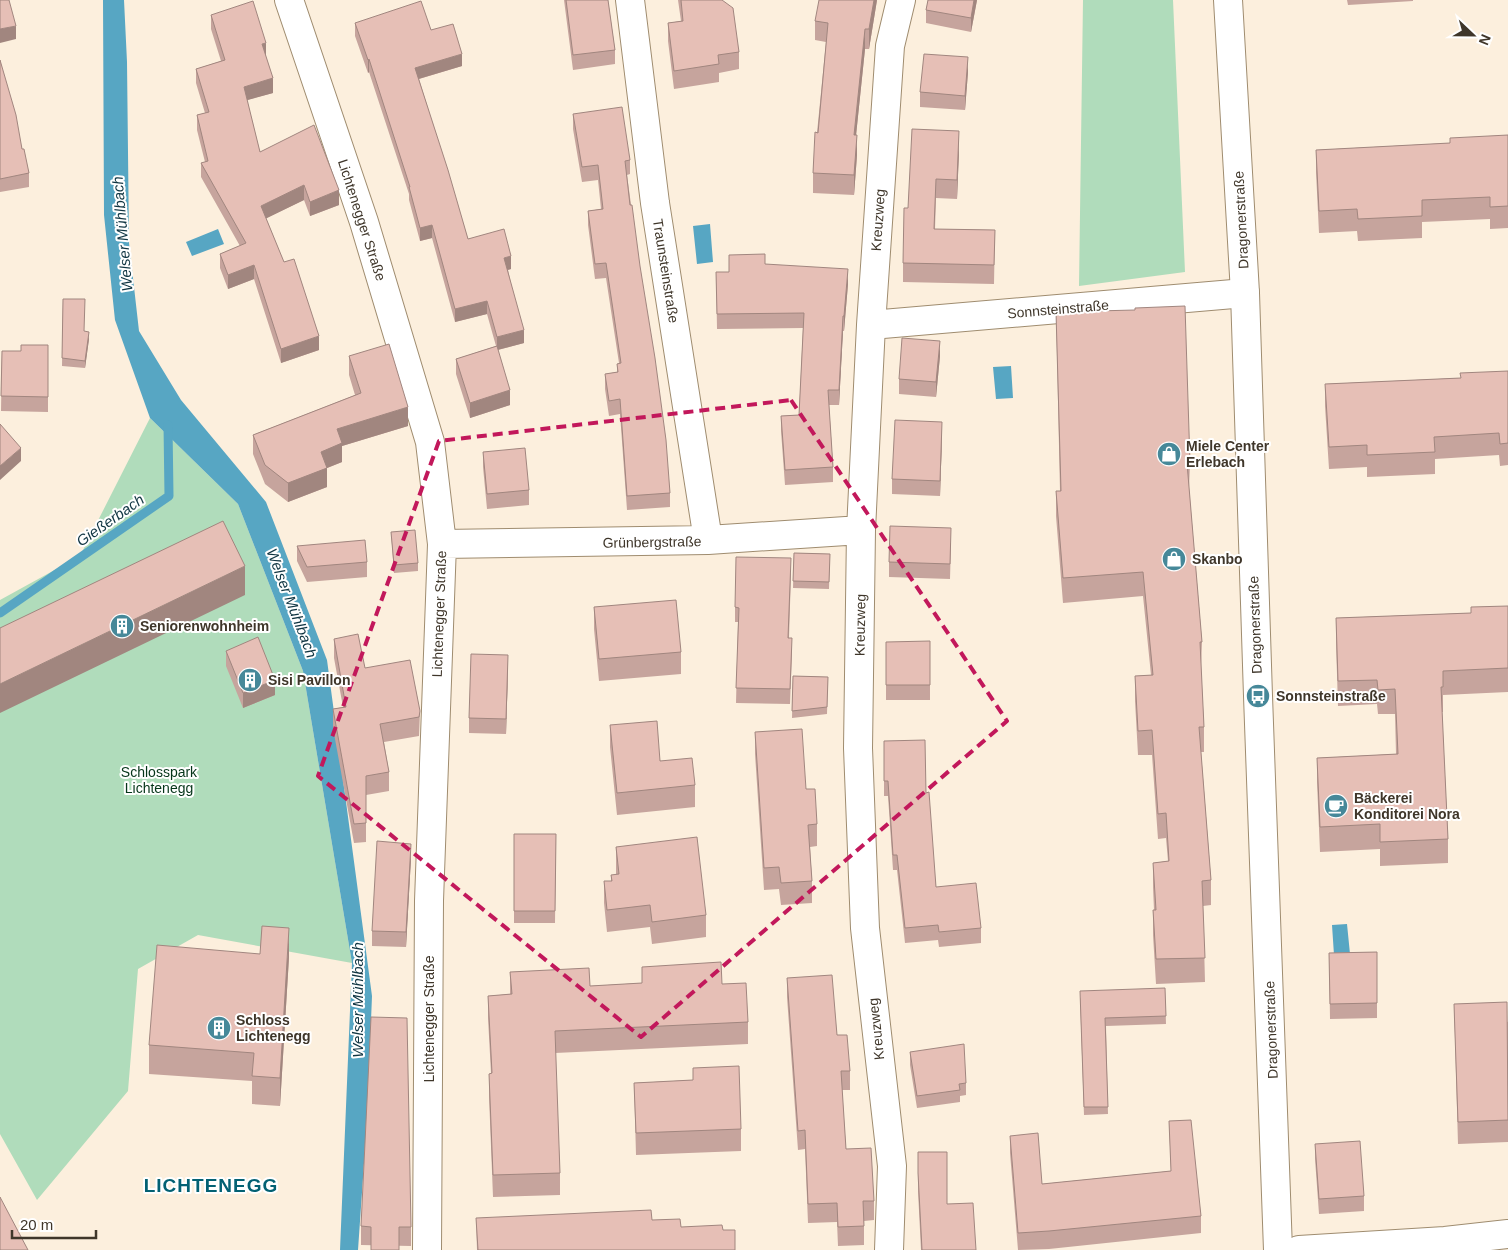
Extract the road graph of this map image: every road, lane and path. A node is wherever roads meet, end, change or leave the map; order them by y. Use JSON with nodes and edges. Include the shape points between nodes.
{"nodes":[{"id":1,"x":289,"y":0,"type":"edge"},
{"id":2,"x":630,"y":0,"type":"edge"},
{"id":3,"x":901,"y":0,"type":"edge"},
{"id":4,"x":1228,"y":0,"type":"edge"},
{"id":5,"x":1245,"y":293,"type":"junction"},
{"id":6,"x":871,"y":325,"type":"junction"},
{"id":7,"x":861,"y":530,"type":"junction"},
{"id":8,"x":708,"y":540,"type":"junction"},
{"id":9,"x":442,"y":544,"type":"junction"},
{"id":10,"x":1508,"y":1234,"type":"edge"},
{"id":11,"x":427,"y":1250,"type":"edge"},
{"id":12,"x":889,"y":1250,"type":"edge"},
{"id":13,"x":1278,"y":1250,"type":"edge"},
{"id":14,"x":1299,"y":1250,"type":"edge"}],
"edges":[{"from":1,"to":9,"type":"street","name":"Lichtenegger Straße","via":[[364,222],[430,442]]},
{"from":2,"to":8,"type":"street","name":"Traunsteinstraße","via":[[656,203]]},
{"from":3,"to":6,"type":"street","name":"Kreuzweg","via":[[890,46]]},
{"from":4,"to":5,"type":"street","name":"Dragonerstraße"},
{"from":5,"to":6,"type":"street","name":"Sonnsteinstraße"},
{"from":5,"to":13,"type":"street","name":"Dragonerstraße"},
{"from":6,"to":7,"type":"street","name":"Kreuzweg"},
{"from":7,"to":8,"type":"street","name":"Grünbergstraße"},
{"from":7,"to":12,"type":"street","name":"Kreuzweg","via":[[859,778],[865,928],[892,1166]]},
{"from":8,"to":9,"type":"street","name":"Grünbergstraße"},
{"from":9,"to":11,"type":"street","name":"Lichtenegger Straße","via":[[430,902]]},
{"from":10,"to":14,"type":"street"}]}
